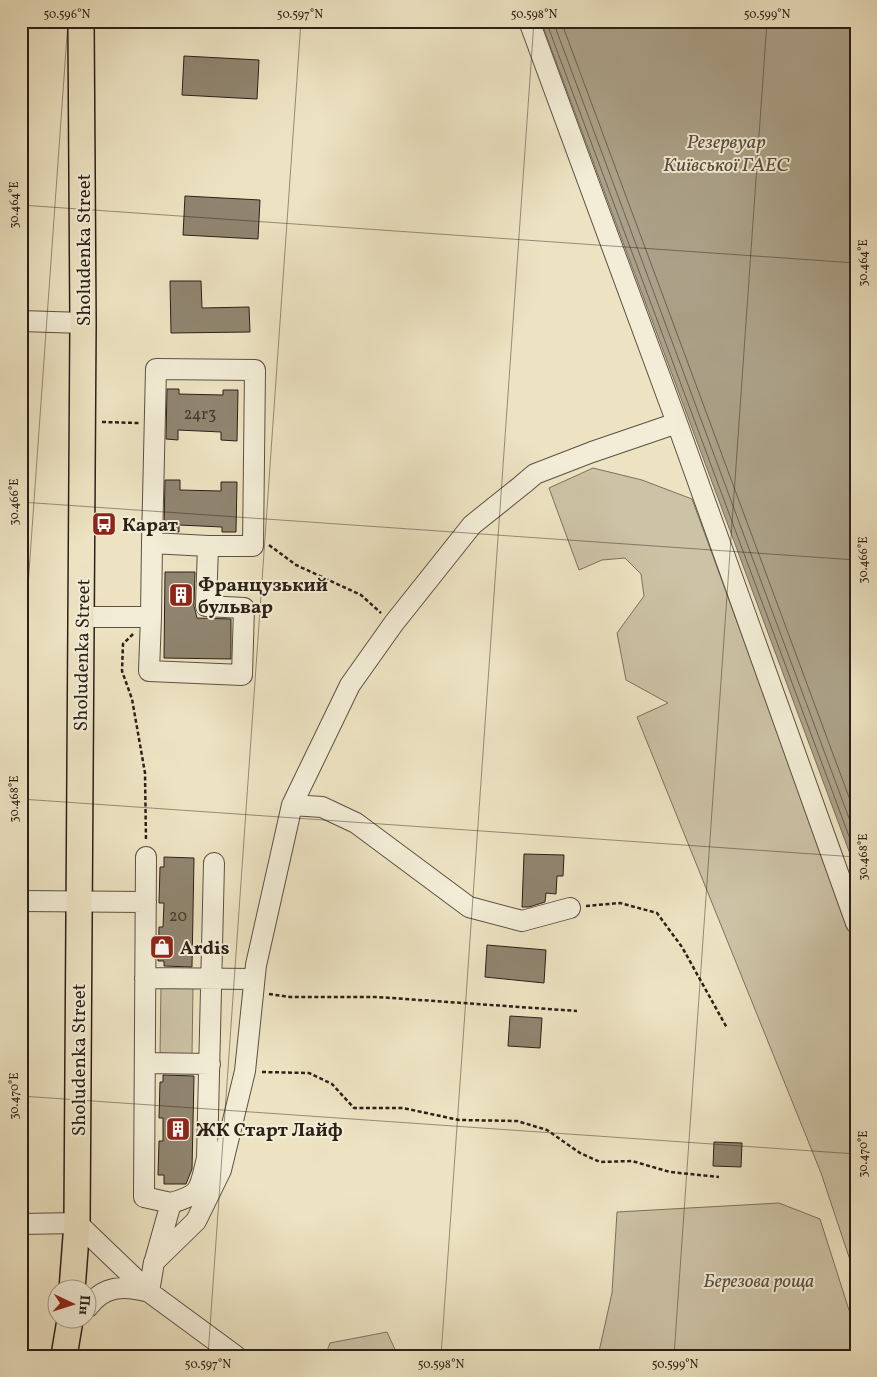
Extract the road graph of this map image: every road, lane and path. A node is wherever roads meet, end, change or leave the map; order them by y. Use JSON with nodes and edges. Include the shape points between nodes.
{"nodes":[{"id":1,"x":81,"y":21,"type":"edge"},
{"id":2,"x":529,"y":21,"type":"edge"},
{"id":3,"x":21,"y":321,"type":"edge"},
{"id":4,"x":83,"y":323,"type":"junction"},
{"id":5,"x":82,"y":422,"type":"junction"},
{"id":6,"x":155,"y":423,"type":"junction"},
{"id":7,"x":677,"y":423,"type":"junction"},
{"id":8,"x":253,"y":534,"type":"junction"},
{"id":9,"x":152,"y":543,"type":"junction"},
{"id":10,"x":208,"y":546,"type":"junction"},
{"id":11,"x":81,"y":618,"type":"junction"},
{"id":12,"x":151,"y":618,"type":"junction"},
{"id":13,"x":394,"y":624,"type":"junction"},
{"id":14,"x":292,"y":805,"type":"junction"},
{"id":15,"x":146,"y":857,"type":"joint"},
{"id":16,"x":214,"y":863,"type":"dead end"},
{"id":17,"x":21,"y":901,"type":"edge"},
{"id":18,"x":78,"y":902,"type":"junction"},
{"id":19,"x":146,"y":902,"type":"junction"},
{"id":20,"x":570,"y":908,"type":"joint"},
{"id":21,"x":856,"y":923,"type":"edge"},
{"id":22,"x":145,"y":978,"type":"junction"},
{"id":23,"x":212,"y":978,"type":"junction"},
{"id":24,"x":254,"y":985,"type":"junction"},
{"id":25,"x":576,"y":1010,"type":"dead end"},
{"id":26,"x":727,"y":1028,"type":"dead end"},
{"id":27,"x":145,"y":1063,"type":"junction"},
{"id":28,"x":210,"y":1064,"type":"junction"},
{"id":29,"x":246,"y":1071,"type":"junction"},
{"id":30,"x":719,"y":1177,"type":"dead end"},
{"id":31,"x":171,"y":1203,"type":"junction"},
{"id":32,"x":77,"y":1223,"type":"junction"},
{"id":33,"x":21,"y":1224,"type":"edge"},
{"id":34,"x":154,"y":1262,"type":"junction"},
{"id":35,"x":73,"y":1280,"type":"edge"},
{"id":36,"x":149,"y":1292,"type":"junction"},
{"id":37,"x":98,"y":1296,"type":"edge"},
{"id":38,"x":69,"y":1330,"type":"edge"},
{"id":39,"x":75,"y":1330,"type":"edge"},
{"id":40,"x":65,"y":1356,"type":"edge"},
{"id":41,"x":236,"y":1356,"type":"edge"}],
"edges":[{"from":1,"to":4,"type":"main road","name":"Sholudenka Street"},
{"from":2,"to":7,"type":"street"},
{"from":3,"to":4,"type":"street"},
{"from":4,"to":5,"type":"main road","name":"Sholudenka Street"},
{"from":5,"to":6,"type":"path"},
{"from":5,"to":11,"type":"main road","name":"Sholudenka Street"},
{"from":6,"to":8,"type":"street","via":[[156,369],[255,370]]},
{"from":6,"to":9,"type":"street"},
{"from":7,"to":13,"type":"street","via":[[535,474],[472,525]]},
{"from":7,"to":21,"type":"street"},
{"from":8,"to":10,"type":"street","via":[[252,546]]},
{"from":8,"to":13,"type":"path","via":[[296,565],[361,595]]},
{"from":9,"to":10,"type":"street"},
{"from":9,"to":12,"type":"street"},
{"from":10,"to":12,"type":"street","via":[[206,606],[244,608],[242,675],[149,671]]},
{"from":11,"to":12,"type":"street"},
{"from":11,"to":18,"type":"main road","name":"Sholudenka Street"},
{"from":12,"to":15,"type":"path","via":[[123,644],[122,671],[132,699],[146,772]]},
{"from":13,"to":14,"type":"street","via":[[350,685]]},
{"from":14,"to":20,"type":"street","via":[[322,807],[356,823],[468,907],[522,921]]},
{"from":14,"to":24,"type":"street"},
{"from":15,"to":19,"type":"street"},
{"from":16,"to":23,"type":"street"},
{"from":17,"to":18,"type":"street"},
{"from":18,"to":19,"type":"street"},
{"from":18,"to":32,"type":"main road","name":"Sholudenka Street"},
{"from":19,"to":22,"type":"street"},
{"from":20,"to":26,"type":"path","via":[[620,903],[657,913],[682,947]]},
{"from":22,"to":23,"type":"street"},
{"from":22,"to":27,"type":"street"},
{"from":23,"to":24,"type":"street"},
{"from":23,"to":28,"type":"street"},
{"from":24,"to":25,"type":"path","via":[[290,997],[377,997]]},
{"from":24,"to":29,"type":"street"},
{"from":27,"to":28,"type":"street"},
{"from":27,"to":31,"type":"street","via":[[144,1197]]},
{"from":28,"to":31,"type":"street","via":[[207,1158],[200,1187],[191,1197]]},
{"from":29,"to":30,"type":"path","via":[[310,1073],[332,1084],[354,1108],[403,1108],[460,1120],[516,1120],[547,1130],[580,1153],[600,1162],[632,1161],[670,1172]]},
{"from":29,"to":34,"type":"street","via":[[221,1170],[196,1221]]},
{"from":31,"to":34,"type":"street"},
{"from":32,"to":33,"type":"street"},
{"from":32,"to":35,"type":"main road","name":"Sholudenka Street"},
{"from":32,"to":36,"type":"street"},
{"from":34,"to":36,"type":"street"},
{"from":36,"to":37,"type":"street","via":[[130,1287],[108,1290]]},
{"from":36,"to":41,"type":"street"},
{"from":38,"to":40,"type":"main road"},
{"from":39,"to":40,"type":"street"}]}
